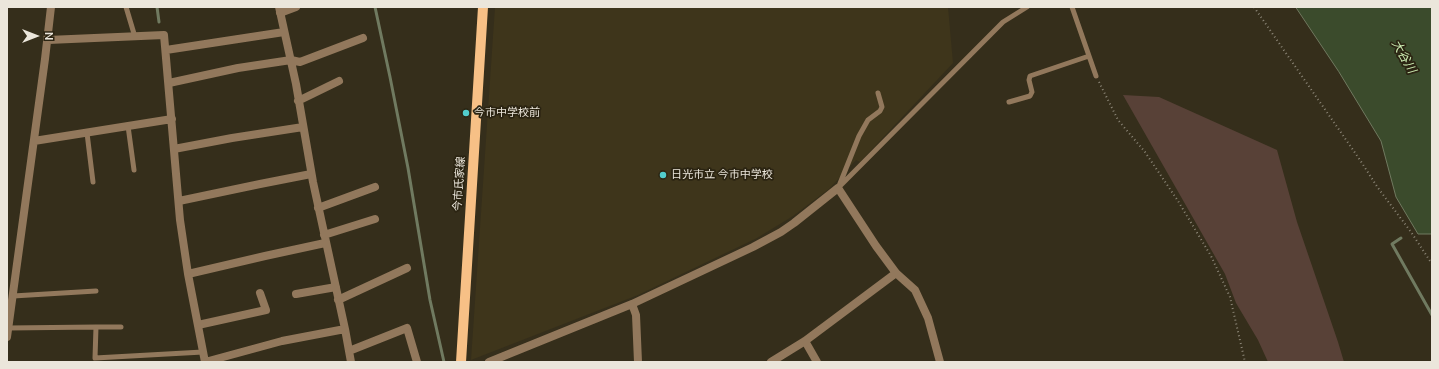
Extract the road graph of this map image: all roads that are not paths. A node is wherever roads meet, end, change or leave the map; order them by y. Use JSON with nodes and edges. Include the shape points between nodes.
{"nodes":[{"id":1,"x":51,"y":7,"type":"edge"},
{"id":2,"x":126,"y":7,"type":"edge"},
{"id":3,"x":296,"y":7,"type":"edge"},
{"id":4,"x":483,"y":7,"type":"edge"},
{"id":5,"x":1027,"y":7,"type":"edge"},
{"id":6,"x":1072,"y":7,"type":"edge"},
{"id":7,"x":279,"y":10,"type":"edge"},
{"id":8,"x":284,"y":32,"type":"junction"},
{"id":9,"x":135,"y":37,"type":"junction"},
{"id":10,"x":363,"y":38,"type":"dead end"},
{"id":11,"x":48,"y":40,"type":"junction"},
{"id":12,"x":166,"y":50,"type":"junction"},
{"id":13,"x":1089,"y":56,"type":"junction"},
{"id":14,"x":291,"y":60,"type":"junction"},
{"id":15,"x":1096,"y":76,"type":"road end"},
{"id":16,"x":339,"y":81,"type":"dead end"},
{"id":17,"x":169,"y":83,"type":"junction"},
{"id":18,"x":878,"y":93,"type":"dead end"},
{"id":19,"x":298,"y":101,"type":"junction"},
{"id":20,"x":1009,"y":102,"type":"dead end"},
{"id":21,"x":172,"y":119,"type":"junction"},
{"id":22,"x":128,"y":126,"type":"junction"},
{"id":23,"x":303,"y":127,"type":"junction"},
{"id":24,"x":87,"y":133,"type":"junction"},
{"id":25,"x":34,"y":141,"type":"junction"},
{"id":26,"x":174,"y":149,"type":"junction"},
{"id":27,"x":134,"y":170,"type":"dead end"},
{"id":28,"x":311,"y":174,"type":"junction"},
{"id":29,"x":93,"y":182,"type":"dead end"},
{"id":30,"x":375,"y":187,"type":"dead end"},
{"id":31,"x":838,"y":188,"type":"junction"},
{"id":32,"x":179,"y":201,"type":"junction"},
{"id":33,"x":318,"y":208,"type":"junction"},
{"id":34,"x":375,"y":219,"type":"dead end"},
{"id":35,"x":324,"y":239,"type":"junction"},
{"id":36,"x":407,"y":268,"type":"dead end"},
{"id":37,"x":896,"y":273,"type":"junction"},
{"id":38,"x":188,"y":274,"type":"junction"},
{"id":39,"x":336,"y":287,"type":"junction"},
{"id":40,"x":96,"y":291,"type":"dead end"},
{"id":41,"x":260,"y":293,"type":"dead end"},
{"id":42,"x":296,"y":294,"type":"dead end"},
{"id":43,"x":13,"y":296,"type":"junction"},
{"id":44,"x":338,"y":300,"type":"junction"},
{"id":45,"x":632,"y":304,"type":"junction"},
{"id":46,"x":198,"y":325,"type":"junction"},
{"id":47,"x":96,"y":327,"type":"junction"},
{"id":48,"x":121,"y":327,"type":"dead end"},
{"id":49,"x":345,"y":329,"type":"junction"},
{"id":50,"x":8,"y":333,"type":"edge"},
{"id":51,"x":805,"y":341,"type":"junction"},
{"id":52,"x":349,"y":351,"type":"junction"},
{"id":53,"x":203,"y":352,"type":"junction"},
{"id":54,"x":205,"y":362,"type":"edge"},
{"id":55,"x":351,"y":362,"type":"edge"},
{"id":56,"x":417,"y":362,"type":"edge"},
{"id":57,"x":461,"y":362,"type":"edge"},
{"id":58,"x":489,"y":362,"type":"edge"},
{"id":59,"x":638,"y":362,"type":"edge"},
{"id":60,"x":771,"y":362,"type":"edge"},
{"id":61,"x":817,"y":362,"type":"edge"},
{"id":62,"x":940,"y":362,"type":"edge"}],
"edges":[{"from":1,"to":11,"type":"street"},
{"from":2,"to":9,"type":"lane"},
{"from":3,"to":7,"type":"street"},
{"from":4,"to":57,"type":"main road","name":"今市氏家線"},
{"from":5,"to":31,"type":"lane","via":[[1003,22]]},
{"from":6,"to":13,"type":"lane"},
{"from":7,"to":8,"type":"street"},
{"from":8,"to":12,"type":"street"},
{"from":8,"to":14,"type":"street"},
{"from":9,"to":11,"type":"street"},
{"from":9,"to":12,"type":"street","via":[[164,36]]},
{"from":10,"to":14,"type":"street","via":[[300,62]]},
{"from":11,"to":25,"type":"street"},
{"from":12,"to":17,"type":"street"},
{"from":13,"to":15,"type":"lane"},
{"from":13,"to":20,"type":"lane","via":[[1030,76],[1030,96]]},
{"from":14,"to":17,"type":"street"},
{"from":14,"to":19,"type":"street"},
{"from":16,"to":19,"type":"street"},
{"from":17,"to":21,"type":"street"},
{"from":18,"to":31,"type":"lane","via":[[882,107],[868,120],[859,136]]},
{"from":19,"to":23,"type":"street"},
{"from":21,"to":22,"type":"street"},
{"from":21,"to":26,"type":"street"},
{"from":22,"to":24,"type":"street"},
{"from":22,"to":27,"type":"lane"},
{"from":23,"to":26,"type":"street"},
{"from":23,"to":28,"type":"street"},
{"from":24,"to":25,"type":"street"},
{"from":24,"to":29,"type":"lane"},
{"from":25,"to":43,"type":"street"},
{"from":26,"to":32,"type":"street"},
{"from":28,"to":32,"type":"street"},
{"from":28,"to":33,"type":"street"},
{"from":30,"to":33,"type":"street"},
{"from":31,"to":37,"type":"street"},
{"from":31,"to":45,"type":"street","via":[[781,232]]},
{"from":32,"to":38,"type":"street"},
{"from":33,"to":35,"type":"street"},
{"from":34,"to":35,"type":"street"},
{"from":35,"to":38,"type":"street"},
{"from":35,"to":39,"type":"street"},
{"from":36,"to":44,"type":"street"},
{"from":37,"to":51,"type":"street"},
{"from":37,"to":62,"type":"street","via":[[915,290],[928,318]]},
{"from":38,"to":46,"type":"street"},
{"from":39,"to":42,"type":"street"},
{"from":39,"to":44,"type":"street"},
{"from":40,"to":43,"type":"lane"},
{"from":41,"to":46,"type":"street","via":[[266,310]]},
{"from":43,"to":50,"type":"street"},
{"from":44,"to":49,"type":"street"},
{"from":45,"to":58,"type":"street"},
{"from":45,"to":59,"type":"street","via":[[636,315]]},
{"from":46,"to":53,"type":"street"},
{"from":47,"to":48,"type":"lane"},
{"from":47,"to":50,"type":"lane"},
{"from":47,"to":53,"type":"lane","via":[[95,358]]},
{"from":49,"to":52,"type":"street"},
{"from":49,"to":54,"type":"street","via":[[282,341]]},
{"from":51,"to":60,"type":"street"},
{"from":51,"to":61,"type":"street"},
{"from":52,"to":55,"type":"street"},
{"from":52,"to":56,"type":"street","via":[[407,328]]},
{"from":53,"to":54,"type":"street"}]}
